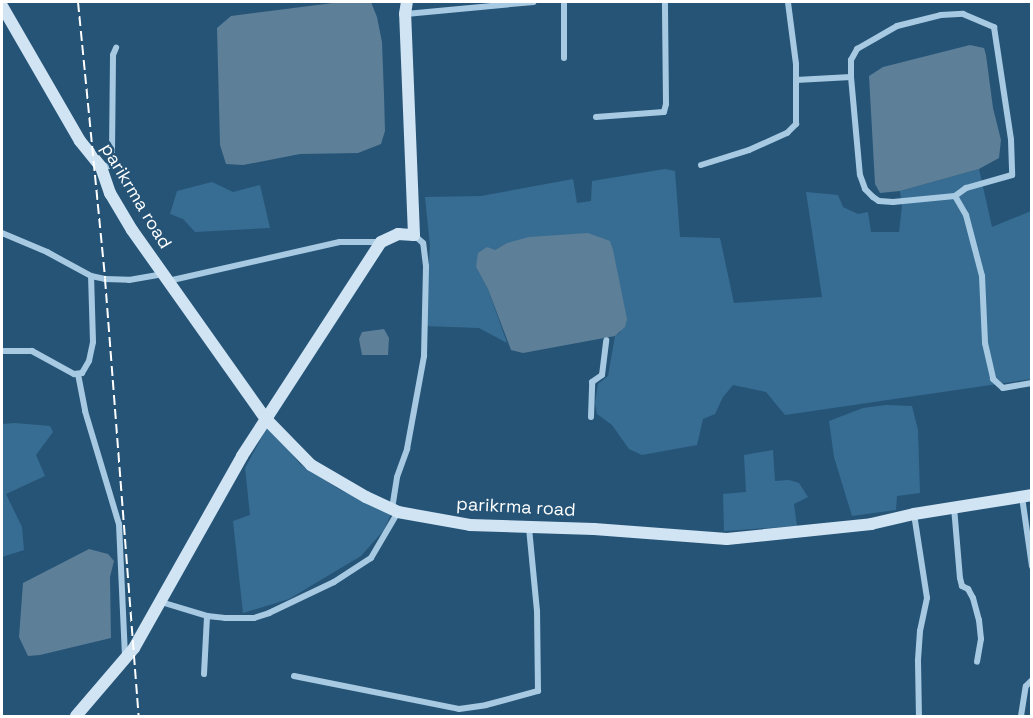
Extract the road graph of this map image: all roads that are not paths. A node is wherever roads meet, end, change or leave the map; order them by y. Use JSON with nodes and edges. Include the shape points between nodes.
{"nodes":[{"id":1,"x":407,"y":2,"type":"edge"},
{"id":2,"x":534,"y":2,"type":"edge"},
{"id":3,"x":564,"y":2,"type":"edge"},
{"id":4,"x":665,"y":2,"type":"edge"},
{"id":5,"x":788,"y":2,"type":"edge"},
{"id":6,"x":2,"y":6,"type":"edge"},
{"id":7,"x":405,"y":14,"type":"junction"},
{"id":8,"x":116,"y":48,"type":"dead end"},
{"id":9,"x":564,"y":58,"type":"dead end"},
{"id":10,"x":850,"y":77,"type":"junction"},
{"id":11,"x":796,"y":80,"type":"junction"},
{"id":12,"x":596,"y":117,"type":"dead end"},
{"id":13,"x":701,"y":165,"type":"dead end"},
{"id":14,"x":101,"y":167,"type":"junction"},
{"id":15,"x":955,"y":196,"type":"junction"},
{"id":16,"x":2,"y":233,"type":"edge"},
{"id":17,"x":414,"y":235,"type":"junction"},
{"id":18,"x":381,"y":242,"type":"junction"},
{"id":19,"x":91,"y":276,"type":"junction"},
{"id":20,"x":166,"y":278,"type":"junction"},
{"id":21,"x":606,"y":340,"type":"dead end"},
{"id":22,"x":2,"y":351,"type":"edge"},
{"id":23,"x":78,"y":374,"type":"junction"},
{"id":24,"x":1032,"y":383,"type":"edge"},
{"id":25,"x":591,"y":417,"type":"dead end"},
{"id":26,"x":266,"y":418,"type":"junction"},
{"id":27,"x":1027,"y":496,"type":"edge"},
{"id":28,"x":954,"y":507,"type":"junction"},
{"id":29,"x":395,"y":510,"type":"junction"},
{"id":30,"x":914,"y":514,"type":"junction"},
{"id":31,"x":529,"y":528,"type":"junction"},
{"id":32,"x":1032,"y":566,"type":"edge"},
{"id":33,"x":158,"y":601,"type":"junction"},
{"id":34,"x":207,"y":616,"type":"junction"},
{"id":35,"x":125,"y":655,"type":"junction"},
{"id":36,"x":977,"y":662,"type":"dead end"},
{"id":37,"x":204,"y":675,"type":"dead end"},
{"id":38,"x":294,"y":676,"type":"dead end"},
{"id":39,"x":1032,"y":680,"type":"edge"},
{"id":40,"x":76,"y":717,"type":"edge"},
{"id":41,"x":919,"y":717,"type":"edge"},
{"id":42,"x":1021,"y":717,"type":"edge"}],
"edges":[{"from":1,"to":7,"type":"street"},
{"from":2,"to":7,"type":"street"},
{"from":3,"to":9,"type":"street"},
{"from":4,"to":12,"type":"street","via":[[664,112]]},
{"from":5,"to":11,"type":"street"},
{"from":6,"to":14,"type":"street","name":"parikrma road","via":[[80,141]]},
{"from":7,"to":17,"type":"street"},
{"from":8,"to":14,"type":"street","via":[[112,152],[109,166]]},
{"from":10,"to":11,"type":"street"},
{"from":10,"to":15,"type":"street","via":[[860,175],[865,189],[879,201]]},
{"from":10,"to":15,"type":"street","via":[[851,60],[857,49],[897,26],[963,14],[994,27],[1011,140],[1012,175],[966,188]]},
{"from":11,"to":13,"type":"street","via":[[793,128],[749,150]]},
{"from":14,"to":20,"type":"street","name":"parikrma road","via":[[110,193]]},
{"from":15,"to":24,"type":"street","via":[[966,215],[982,276],[985,343],[993,379],[1003,388]]},
{"from":16,"to":19,"type":"street"},
{"from":17,"to":18,"type":"street","via":[[398,234]]},
{"from":17,"to":29,"type":"street","via":[[423,243],[426,266],[424,356],[407,449],[397,477]]},
{"from":18,"to":20,"type":"street","via":[[340,242]]},
{"from":18,"to":26,"type":"street"},
{"from":19,"to":20,"type":"street"},
{"from":19,"to":23,"type":"street","via":[[93,342],[85,370]]},
{"from":20,"to":26,"type":"street","name":"parikrma road"},
{"from":21,"to":25,"type":"street","via":[[602,375],[592,382]]},
{"from":22,"to":23,"type":"street","via":[[32,351]]},
{"from":23,"to":35,"type":"street","via":[[85,411],[119,524]]},
{"from":26,"to":29,"type":"street","name":"parikrma road","via":[[311,465]]},
{"from":26,"to":33,"type":"street"},
{"from":27,"to":28,"type":"street","name":"parikrma road"},
{"from":27,"to":32,"type":"street"},
{"from":28,"to":30,"type":"street","name":"parikrma road"},
{"from":28,"to":36,"type":"street","via":[[960,578],[973,598],[979,620]]},
{"from":29,"to":31,"type":"street","name":"parikrma road","via":[[470,525]]},
{"from":29,"to":34,"type":"street","via":[[371,558],[334,582],[254,618]]},
{"from":30,"to":31,"type":"street","name":"parikrma road","via":[[871,524],[727,539]]},
{"from":30,"to":41,"type":"street","via":[[927,598],[920,631]]},
{"from":31,"to":38,"type":"street","via":[[537,611],[538,691],[459,709]]},
{"from":33,"to":34,"type":"street"},
{"from":33,"to":35,"type":"street","via":[[134,648]]},
{"from":34,"to":37,"type":"street"},
{"from":35,"to":40,"type":"street"},
{"from":39,"to":42,"type":"street","via":[[1026,686]]}]}
